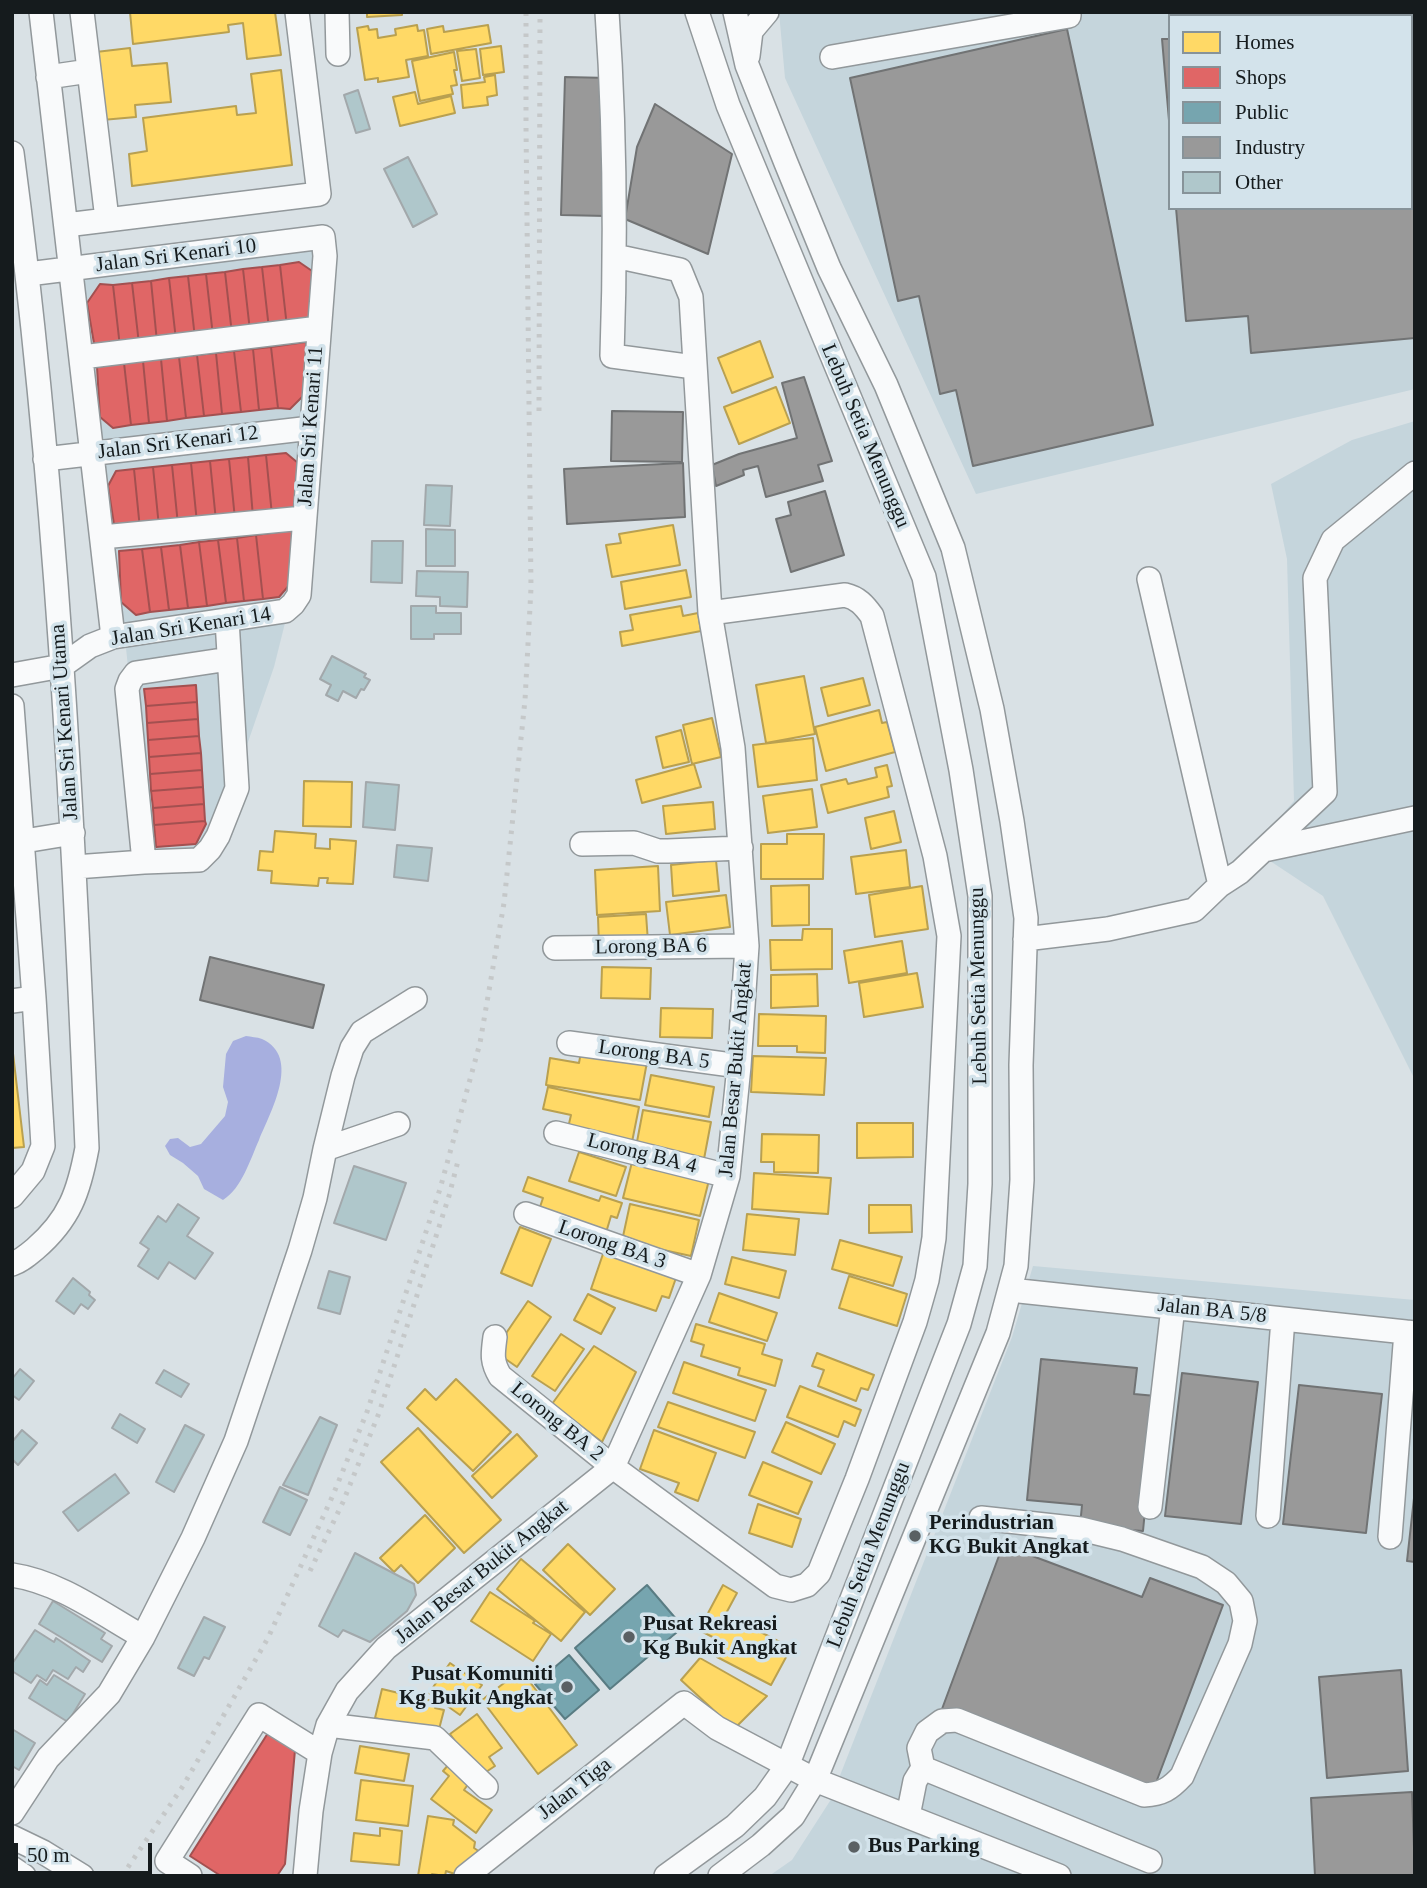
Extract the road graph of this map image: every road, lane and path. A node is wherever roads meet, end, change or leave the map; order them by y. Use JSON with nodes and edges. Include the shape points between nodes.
{"nodes":[{"id":1,"x":41,"y":12,"type":"edge"},
{"id":2,"x":82,"y":12,"type":"edge"},
{"id":3,"x":297,"y":12,"type":"edge"},
{"id":4,"x":337,"y":12,"type":"edge"},
{"id":5,"x":607,"y":12,"type":"edge"},
{"id":6,"x":735,"y":12,"type":"edge"},
{"id":7,"x":767,"y":12,"type":"edge"},
{"id":8,"x":1069,"y":12,"type":"edge"},
{"id":9,"x":700,"y":13,"type":"edge"},
{"id":10,"x":338,"y":54,"type":"dead end"},
{"id":11,"x":832,"y":57,"type":"dead end"},
{"id":12,"x":747,"y":65,"type":"junction"},
{"id":13,"x":89,"y":71,"type":"junction"},
{"id":14,"x":48,"y":77,"type":"junction"},
{"id":15,"x":12,"y":153,"type":"edge"},
{"id":16,"x":107,"y":219,"type":"junction"},
{"id":17,"x":66,"y":225,"type":"junction"},
{"id":18,"x":323,"y":237,"type":"joint"},
{"id":19,"x":615,"y":256,"type":"junction"},
{"id":20,"x":72,"y":269,"type":"junction"},
{"id":21,"x":28,"y":274,"type":"junction"},
{"id":22,"x":319,"y":328,"type":"junction"},
{"id":23,"x":82,"y":357,"type":"junction"},
{"id":24,"x":694,"y":367,"type":"junction"},
{"id":25,"x":311,"y":428,"type":"junction"},
{"id":26,"x":93,"y":454,"type":"junction"},
{"id":27,"x":45,"y":459,"type":"junction"},
{"id":28,"x":1415,"y":473,"type":"edge"},
{"id":29,"x":304,"y":518,"type":"junction"},
{"id":30,"x":102,"y":537,"type":"junction"},
{"id":31,"x":1149,"y":579,"type":"dead end"},
{"id":32,"x":285,"y":611,"type":"joint"},
{"id":33,"x":710,"y":613,"type":"junction"},
{"id":34,"x":227,"y":620,"type":"junction"},
{"id":35,"x":113,"y":637,"type":"junction"},
{"id":36,"x":229,"y":659,"type":"junction"},
{"id":37,"x":62,"y":666,"type":"junction"},
{"id":38,"x":12,"y":675,"type":"edge"},
{"id":39,"x":12,"y":706,"type":"edge"},
{"id":40,"x":1415,"y":818,"type":"edge"},
{"id":41,"x":73,"y":833,"type":"junction"},
{"id":42,"x":18,"y":842,"type":"edge"},
{"id":43,"x":582,"y":844,"type":"dead end"},
{"id":44,"x":741,"y":848,"type":"junction"},
{"id":45,"x":1263,"y":850,"type":"junction"},
{"id":46,"x":144,"y":862,"type":"junction"},
{"id":47,"x":75,"y":867,"type":"junction"},
{"id":48,"x":1220,"y":885,"type":"junction"},
{"id":49,"x":1025,"y":939,"type":"junction"},
{"id":50,"x":747,"y":946,"type":"junction"},
{"id":51,"x":555,"y":948,"type":"dead end"},
{"id":52,"x":415,"y":999,"type":"dead end"},
{"id":53,"x":23,"y":1000,"type":"edge"},
{"id":54,"x":569,"y":1043,"type":"dead end"},
{"id":55,"x":739,"y":1066,"type":"junction"},
{"id":56,"x":398,"y":1124,"type":"dead end"},
{"id":57,"x":556,"y":1133,"type":"dead end"},
{"id":58,"x":325,"y":1149,"type":"junction"},
{"id":59,"x":728,"y":1176,"type":"junction"},
{"id":60,"x":12,"y":1196,"type":"edge"},
{"id":61,"x":526,"y":1214,"type":"dead end"},
{"id":62,"x":12,"y":1264,"type":"edge"},
{"id":63,"x":699,"y":1275,"type":"junction"},
{"id":64,"x":1010,"y":1290,"type":"junction"},
{"id":65,"x":1173,"y":1307,"type":"junction"},
{"id":66,"x":1283,"y":1319,"type":"junction"},
{"id":67,"x":1411,"y":1332,"type":"edge"},
{"id":68,"x":495,"y":1337,"type":"dead end"},
{"id":69,"x":613,"y":1467,"type":"junction"},
{"id":70,"x":857,"y":1479,"type":"junction"},
{"id":71,"x":893,"y":1493,"type":"junction"},
{"id":72,"x":1150,"y":1507,"type":"dead end"},
{"id":73,"x":1268,"y":1516,"type":"dead end"},
{"id":74,"x":981,"y":1518,"type":"dead end"},
{"id":75,"x":1391,"y":1537,"type":"dead end"},
{"id":76,"x":12,"y":1576,"type":"edge"},
{"id":77,"x":143,"y":1637,"type":"junction"},
{"id":78,"x":328,"y":1725,"type":"junction"},
{"id":79,"x":320,"y":1753,"type":"junction"},
{"id":80,"x":787,"y":1766,"type":"junction"},
{"id":81,"x":923,"y":1768,"type":"junction"},
{"id":82,"x":815,"y":1780,"type":"junction"},
{"id":83,"x":486,"y":1787,"type":"dead end"},
{"id":84,"x":12,"y":1813,"type":"edge"},
{"id":85,"x":908,"y":1816,"type":"junction"},
{"id":86,"x":12,"y":1838,"type":"edge"},
{"id":87,"x":1150,"y":1861,"type":"dead end"},
{"id":88,"x":12,"y":1868,"type":"edge"},
{"id":89,"x":80,"y":1875,"type":"edge"},
{"id":90,"x":24,"y":1876,"type":"edge"},
{"id":91,"x":190,"y":1876,"type":"edge"},
{"id":92,"x":305,"y":1876,"type":"edge"},
{"id":93,"x":466,"y":1876,"type":"edge"},
{"id":94,"x":666,"y":1876,"type":"edge"},
{"id":95,"x":720,"y":1876,"type":"edge"},
{"id":96,"x":1059,"y":1876,"type":"edge"}],
"edges":[{"from":1,"to":14,"type":"street"},
{"from":2,"to":13,"type":"street"},
{"from":3,"to":16,"type":"street","via":[[319,194]]},
{"from":4,"to":10,"type":"street"},
{"from":5,"to":19,"type":"street"},
{"from":6,"to":12,"type":"street","name":"Lebuh Setia Menunggu"},
{"from":7,"to":12,"type":"street","via":[[751,31]]},
{"from":8,"to":11,"type":"street","via":[[1069,16]]},
{"from":9,"to":71,"type":"street","name":"Lebuh Setia Menunggu","via":[[728,105],[924,577],[980,896],[980,1184],[975,1266],[959,1324]]},
{"from":12,"to":49,"type":"street","name":"Lebuh Setia Menunggu","via":[[829,268],[886,385],[953,548],[992,709],[1026,918]]},
{"from":13,"to":14,"type":"street"},
{"from":13,"to":16,"type":"street"},
{"from":14,"to":17,"type":"street"},
{"from":15,"to":21,"type":"street","name":"Jalan Sri Kenari Utama"},
{"from":16,"to":17,"type":"street"},
{"from":17,"to":20,"type":"street"},
{"from":18,"to":20,"type":"street","name":"Jalan Sri Kenari 10"},
{"from":18,"to":22,"type":"street","name":"Jalan Sri Kenari 11"},
{"from":19,"to":24,"type":"street","name":"Jalan Besar Bukit Angkat","via":[[680,270],[691,297]]},
{"from":19,"to":24,"type":"street","via":[[612,356]]},
{"from":20,"to":21,"type":"street","name":"Jalan Sri Kenari 10"},
{"from":20,"to":23,"type":"street"},
{"from":21,"to":27,"type":"street","name":"Jalan Sri Kenari Utama"},
{"from":22,"to":23,"type":"street"},
{"from":22,"to":25,"type":"street","name":"Jalan Sri Kenari 11"},
{"from":23,"to":26,"type":"street"},
{"from":24,"to":33,"type":"street","name":"Jalan Besar Bukit Angkat"},
{"from":25,"to":26,"type":"street","name":"Jalan Sri Kenari 12"},
{"from":25,"to":29,"type":"street","name":"Jalan Sri Kenari 11"},
{"from":26,"to":27,"type":"street","name":"Jalan Sri Kenari 12"},
{"from":26,"to":30,"type":"street"},
{"from":27,"to":37,"type":"street","name":"Jalan Sri Kenari Utama"},
{"from":28,"to":45,"type":"street","via":[[1334,540],[1315,578],[1325,792]]},
{"from":29,"to":30,"type":"street"},
{"from":29,"to":32,"type":"street","name":"Jalan Sri Kenari 11","via":[[299,595]]},
{"from":30,"to":35,"type":"street"},
{"from":31,"to":48,"type":"street"},
{"from":32,"to":34,"type":"street","name":"Jalan Sri Kenari 14"},
{"from":33,"to":44,"type":"street","name":"Jalan Besar Bukit Angkat","via":[[733,748]]},
{"from":33,"to":70,"type":"street","name":"Lorong BA 2","via":[[845,594],[864,605],[873,616],[935,856],[948,936],[934,1238],[915,1322]]},
{"from":34,"to":35,"type":"street","name":"Jalan Sri Kenari 14"},
{"from":34,"to":36,"type":"street"},
{"from":35,"to":37,"type":"street","name":"Jalan Sri Kenari 14","via":[[90,646]]},
{"from":36,"to":46,"type":"street","via":[[237,788],[218,836],[199,860]]},
{"from":36,"to":46,"type":"street","via":[[136,673],[130,681],[127,689]]},
{"from":37,"to":38,"type":"street"},
{"from":37,"to":41,"type":"street","name":"Jalan Sri Kenari Utama"},
{"from":39,"to":42,"type":"street"},
{"from":40,"to":45,"type":"street"},
{"from":41,"to":42,"type":"street"},
{"from":41,"to":47,"type":"street","name":"Jalan Sri Kenari Utama"},
{"from":42,"to":53,"type":"street"},
{"from":43,"to":44,"type":"street","via":[[634,843],[668,851]]},
{"from":44,"to":50,"type":"street","name":"Jalan Besar Bukit Angkat"},
{"from":45,"to":48,"type":"street"},
{"from":46,"to":47,"type":"street"},
{"from":47,"to":62,"type":"street","name":"Jalan Sri Kenari Utama","via":[[87,1147],[80,1183],[67,1214],[45,1240]]},
{"from":48,"to":49,"type":"street","via":[[1194,910],[1108,929]]},
{"from":49,"to":64,"type":"street","name":"Lebuh Setia Menunggu","via":[[1022,1180]]},
{"from":50,"to":51,"type":"street","name":"Lorong BA 6"},
{"from":50,"to":55,"type":"street","name":"Jalan Besar Bukit Angkat"},
{"from":52,"to":58,"type":"street","via":[[362,1032],[352,1048]]},
{"from":53,"to":60,"type":"street","via":[[43,1146],[33,1171]]},
{"from":54,"to":55,"type":"street","name":"Lorong BA 5"},
{"from":55,"to":59,"type":"street","name":"Jalan Besar Bukit Angkat"},
{"from":56,"to":58,"type":"street"},
{"from":57,"to":59,"type":"street","name":"Lorong BA 4"},
{"from":58,"to":77,"type":"street","via":[[300,1250],[236,1441]]},
{"from":59,"to":63,"type":"street","name":"Jalan Besar Bukit Angkat"},
{"from":61,"to":63,"type":"street","name":"Lorong BA 3"},
{"from":63,"to":69,"type":"street","name":"Jalan Besar Bukit Angkat"},
{"from":64,"to":65,"type":"street","name":"Jalan BA 5/8"},
{"from":64,"to":82,"type":"street","name":"Lebuh Setia Menunggu","via":[[998,1333]]},
{"from":65,"to":66,"type":"street","name":"Jalan BA 5/8"},
{"from":65,"to":72,"type":"street"},
{"from":66,"to":67,"type":"street","name":"Jalan BA 5/8"},
{"from":66,"to":73,"type":"street"},
{"from":67,"to":75,"type":"street"},
{"from":68,"to":69,"type":"street","name":"Lorong BA 2","via":[[494,1366],[500,1376]]},
{"from":69,"to":70,"type":"street","name":"Lorong BA 2","via":[[775,1586],[790,1590],[807,1585],[819,1573]]},
{"from":69,"to":78,"type":"street","name":"Jalan Besar Bukit Angkat","via":[[386,1648],[348,1691]]},
{"from":70,"to":71,"type":"street"},
{"from":71,"to":80,"type":"street","name":"Lebuh Setia Menunggu"},
{"from":74,"to":81,"type":"street","via":[[1081,1529],[1202,1567],[1226,1583],[1241,1601],[1245,1621],[1240,1644],[1182,1776],[1161,1794],[1144,1795],[957,1720],[942,1721],[927,1732],[919,1748]]},
{"from":76,"to":77,"type":"street","via":[[30,1578],[72,1596]]},
{"from":77,"to":84,"type":"street","via":[[109,1694],[48,1758]]},
{"from":78,"to":79,"type":"street","name":"Jalan Besar Bukit Angkat"},
{"from":78,"to":83,"type":"street","via":[[435,1738]]},
{"from":79,"to":91,"type":"street","via":[[259,1715],[166,1861]]},
{"from":79,"to":92,"type":"street","name":"Jalan Besar Bukit Angkat"},
{"from":80,"to":82,"type":"street"},
{"from":80,"to":93,"type":"street","name":"Jalan Tiga","via":[[684,1703]]},
{"from":80,"to":94,"type":"street","name":"Lebuh Setia Menunggu","via":[[765,1797],[735,1826]]},
{"from":81,"to":85,"type":"street","via":[[915,1781]]},
{"from":81,"to":87,"type":"street"},
{"from":82,"to":85,"type":"street"},
{"from":82,"to":95,"type":"street","name":"Lebuh Setia Menunggu","via":[[793,1816]]},
{"from":85,"to":96,"type":"street"},
{"from":86,"to":89,"type":"street"},
{"from":88,"to":90,"type":"street"}]}
